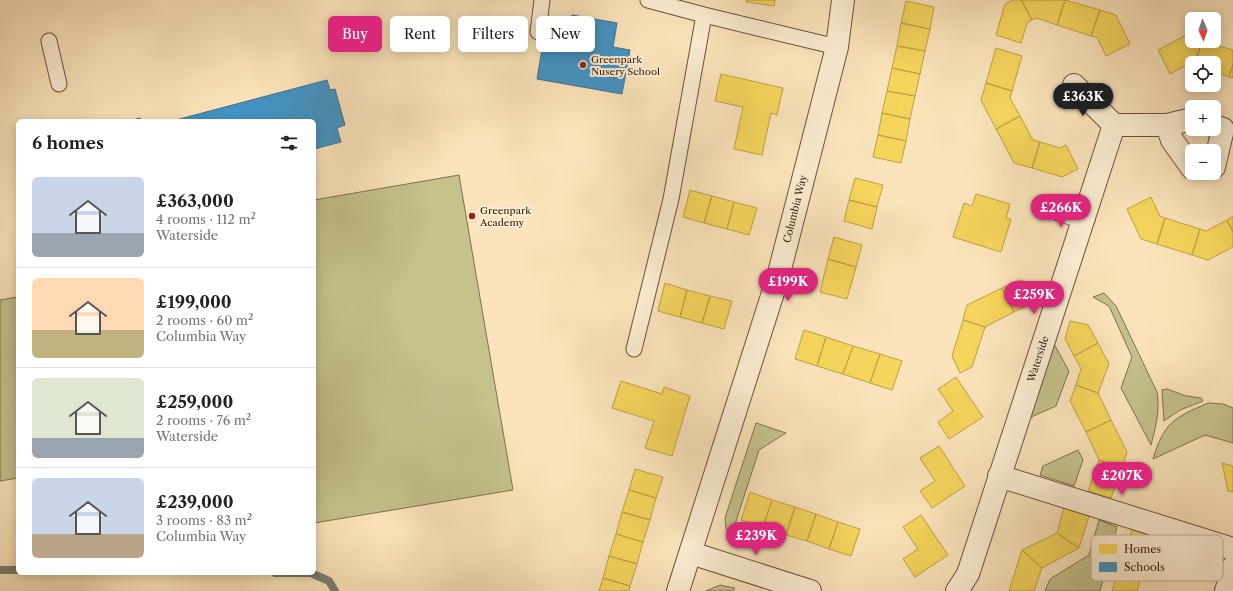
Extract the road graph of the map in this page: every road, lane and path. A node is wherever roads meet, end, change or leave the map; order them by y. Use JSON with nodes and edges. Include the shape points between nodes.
{"nodes":[{"id":1,"x":542,"y":0,"type":"edge"},
{"id":2,"x":648,"y":0,"type":"edge"},
{"id":3,"x":844,"y":0,"type":"edge"},
{"id":4,"x":704,"y":15,"type":"junction"},
{"id":5,"x":540,"y":16,"type":"edge"},
{"id":6,"x":49,"y":41,"type":"dead end"},
{"id":7,"x":837,"y":47,"type":"junction"},
{"id":8,"x":59,"y":84,"type":"dead end"},
{"id":9,"x":1074,"y":85,"type":"dead end"},
{"id":10,"x":1185,"y":121,"type":"edge"},
{"id":11,"x":1114,"y":125,"type":"junction"},
{"id":12,"x":1167,"y":125,"type":"junction"},
{"id":13,"x":1221,"y":128,"type":"edge"},
{"id":14,"x":1219,"y":144,"type":"edge"},
{"id":15,"x":1185,"y":158,"type":"edge"},
{"id":16,"x":1049,"y":206,"type":"dead end"},
{"id":17,"x":1084,"y":218,"type":"junction"},
{"id":18,"x":634,"y":349,"type":"dead end"},
{"id":19,"x":1000,"y":476,"type":"junction"},
{"id":20,"x":1188,"y":535,"type":"edge"},
{"id":21,"x":1223,"y":546,"type":"edge"},
{"id":22,"x":1233,"y":549,"type":"edge"},
{"id":23,"x":692,"y":553,"type":"junction"},
{"id":24,"x":1233,"y":567,"type":"edge"},
{"id":25,"x":678,"y":591,"type":"edge"},
{"id":26,"x":810,"y":591,"type":"edge"},
{"id":27,"x":957,"y":591,"type":"edge"},
{"id":28,"x":1226,"y":591,"type":"edge"}],
"edges":[{"from":1,"to":5,"type":"lane"},
{"from":2,"to":4,"type":"lane"},
{"from":3,"to":7,"type":"street","name":"Columbia Way"},
{"from":4,"to":7,"type":"lane"},
{"from":4,"to":18,"type":"lane","via":[[671,199]]},
{"from":6,"to":8,"type":"lane"},
{"from":7,"to":23,"type":"street","name":"Columbia Way","via":[[778,277]]},
{"from":9,"to":11,"type":"street"},
{"from":10,"to":12,"type":"street"},
{"from":11,"to":12,"type":"street"},
{"from":11,"to":17,"type":"street","name":"Waterside"},
{"from":12,"to":15,"type":"street","via":[[1172,140]]},
{"from":13,"to":14,"type":"street","via":[[1223,129]]},
{"from":16,"to":17,"type":"street"},
{"from":17,"to":19,"type":"street","name":"Waterside"},
{"from":19,"to":20,"type":"street"},
{"from":19,"to":27,"type":"street","name":"Waterside","via":[[968,574]]},
{"from":21,"to":22,"type":"street"},
{"from":23,"to":25,"type":"street","name":"Columbia Way"},
{"from":23,"to":26,"type":"street"},
{"from":24,"to":28,"type":"street"}]}
